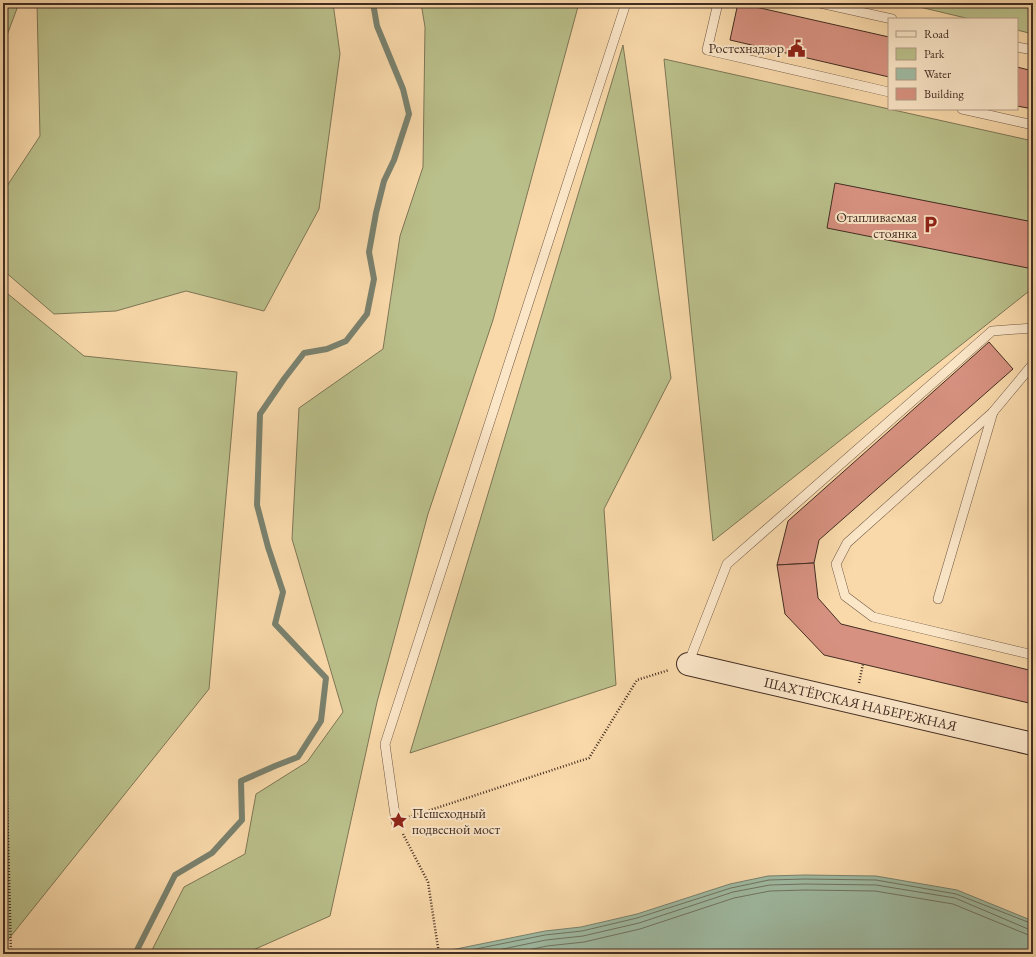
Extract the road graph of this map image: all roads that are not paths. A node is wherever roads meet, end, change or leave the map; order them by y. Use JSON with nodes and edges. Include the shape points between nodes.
{"nodes":[{"id":1,"x":626,"y":3,"type":"edge"},
{"id":2,"x":718,"y":3,"type":"edge"},
{"id":3,"x":820,"y":3,"type":"edge"},
{"id":4,"x":888,"y":18,"type":"edge"},
{"id":5,"x":1018,"y":47,"type":"edge"},
{"id":6,"x":1033,"y":50,"type":"edge"},
{"id":7,"x":888,"y":92,"type":"edge"},
{"id":8,"x":966,"y":110,"type":"edge"},
{"id":9,"x":1033,"y":125,"type":"edge"},
{"id":10,"x":1033,"y":328,"type":"edge"},
{"id":11,"x":1033,"y":364,"type":"edge"},
{"id":12,"x":993,"y":412,"type":"junction"},
{"id":13,"x":938,"y":599,"type":"dead end"},
{"id":14,"x":1033,"y":655,"type":"edge"},
{"id":15,"x":688,"y":664,"type":"joint"},
{"id":16,"x":1033,"y":744,"type":"edge"},
{"id":17,"x":396,"y":822,"type":"road end"}],
"edges":[{"from":1,"to":17,"type":"lane","via":[[385,744]]},
{"from":2,"to":7,"type":"lane","via":[[707,50]]},
{"from":3,"to":4,"type":"lane"},
{"from":5,"to":6,"type":"lane"},
{"from":8,"to":9,"type":"lane"},
{"from":10,"to":15,"type":"lane","via":[[992,331],[726,564]]},
{"from":11,"to":12,"type":"lane"},
{"from":12,"to":13,"type":"lane"},
{"from":12,"to":14,"type":"lane","via":[[847,543],[836,564],[845,596],[873,617]]},
{"from":15,"to":16,"type":"street","name":"ШАХТЁРСКАЯ НАБЕРЕЖНАЯ"}]}
